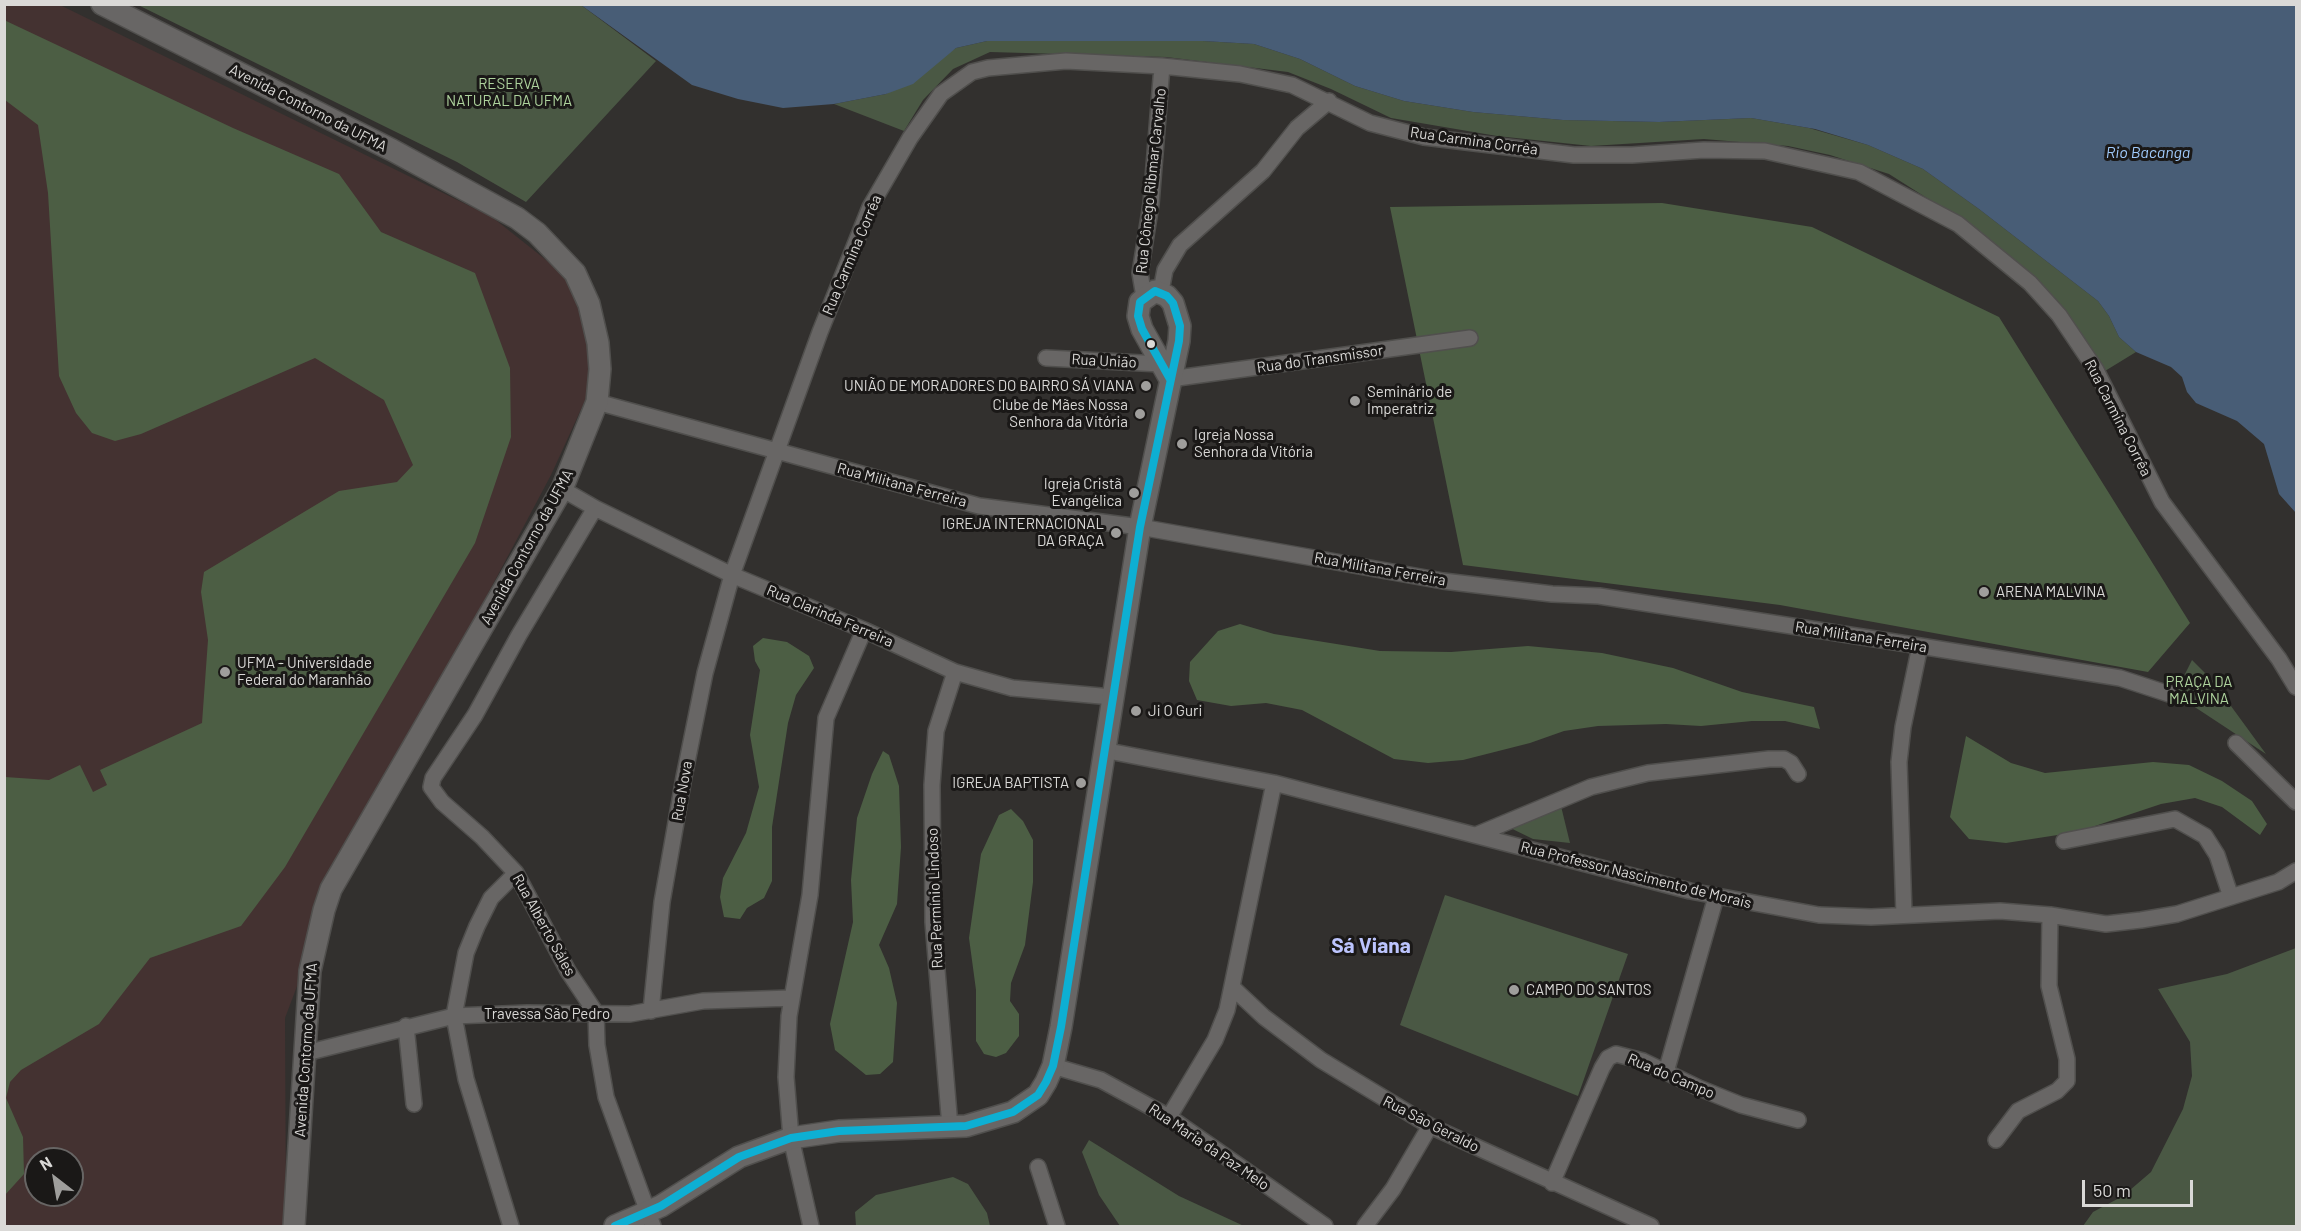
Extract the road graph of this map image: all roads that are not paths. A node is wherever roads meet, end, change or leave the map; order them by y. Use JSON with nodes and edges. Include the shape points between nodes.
{"nodes":[{"id":1,"x":102,"y":4,"type":"edge"},
{"id":2,"x":1162,"y":66,"type":"junction"},
{"id":3,"x":1329,"y":101,"type":"junction"},
{"id":4,"x":1152,"y":294,"type":"junction"},
{"id":5,"x":1470,"y":338,"type":"dead end"},
{"id":6,"x":1046,"y":358,"type":"dead end"},
{"id":7,"x":1165,"y":372,"type":"junction"},
{"id":8,"x":597,"y":402,"type":"junction"},
{"id":9,"x":778,"y":450,"type":"junction"},
{"id":10,"x":562,"y":489,"type":"junction"},
{"id":11,"x":595,"y":508,"type":"junction"},
{"id":12,"x":1140,"y":527,"type":"junction"},
{"id":13,"x":732,"y":575,"type":"junction"},
{"id":14,"x":864,"y":630,"type":"junction"},
{"id":15,"x":1920,"y":646,"type":"junction"},
{"id":16,"x":955,"y":672,"type":"junction"},
{"id":17,"x":2296,"y":687,"type":"edge"},
{"id":18,"x":2172,"y":695,"type":"dead end"},
{"id":19,"x":1112,"y":698,"type":"junction"},
{"id":20,"x":2236,"y":743,"type":"dead end"},
{"id":21,"x":1103,"y":750,"type":"junction"},
{"id":22,"x":1798,"y":774,"type":"dead end"},
{"id":23,"x":1274,"y":783,"type":"junction"},
{"id":24,"x":2296,"y":802,"type":"edge"},
{"id":25,"x":1476,"y":835,"type":"junction"},
{"id":26,"x":2064,"y":841,"type":"dead end"},
{"id":27,"x":2296,"y":871,"type":"edge"},
{"id":28,"x":516,"y":873,"type":"junction"},
{"id":29,"x":1716,"y":897,"type":"junction"},
{"id":30,"x":2231,"y":897,"type":"junction"},
{"id":31,"x":1904,"y":915,"type":"junction"},
{"id":32,"x":2050,"y":915,"type":"junction"},
{"id":33,"x":1232,"y":987,"type":"junction"},
{"id":34,"x":791,"y":998,"type":"junction"},
{"id":35,"x":651,"y":1011,"type":"junction"},
{"id":36,"x":596,"y":1013,"type":"junction"},
{"id":37,"x":454,"y":1016,"type":"junction"},
{"id":38,"x":406,"y":1026,"type":"junction"},
{"id":39,"x":306,"y":1053,"type":"junction"},
{"id":40,"x":1053,"y":1066,"type":"junction"},
{"id":41,"x":1666,"y":1072,"type":"junction"},
{"id":42,"x":414,"y":1104,"type":"dead end"},
{"id":43,"x":1169,"y":1117,"type":"junction"},
{"id":44,"x":1798,"y":1120,"type":"dead end"},
{"id":45,"x":1430,"y":1126,"type":"junction"},
{"id":46,"x":950,"y":1127,"type":"junction"},
{"id":47,"x":791,"y":1138,"type":"junction"},
{"id":48,"x":1996,"y":1140,"type":"dead end"},
{"id":49,"x":1038,"y":1167,"type":"dead end"},
{"id":50,"x":1552,"y":1183,"type":"junction"},
{"id":51,"x":651,"y":1219,"type":"edge"},
{"id":52,"x":294,"y":1226,"type":"edge"},
{"id":53,"x":615,"y":1226,"type":"edge"},
{"id":54,"x":511,"y":1227,"type":"edge"},
{"id":55,"x":811,"y":1227,"type":"edge"},
{"id":56,"x":1057,"y":1227,"type":"edge"},
{"id":57,"x":1325,"y":1227,"type":"edge"},
{"id":58,"x":1365,"y":1227,"type":"edge"},
{"id":59,"x":1651,"y":1227,"type":"edge"}],
"edges":[{"from":1,"to":8,"type":"main road","name":"Avenida Contorno da UFMA","via":[[431,171],[537,233],[574,273],[589,304],[600,360]]},
{"from":2,"to":3,"type":"street","name":"Rua Carmina Corrêa","via":[[1272,80]]},
{"from":2,"to":4,"type":"street","name":"Rua Cônego Ribmar Carvalho","via":[[1151,204],[1140,273]]},
{"from":2,"to":9,"type":"street","name":"Rua Carmina Corrêa","via":[[1066,61],[988,68],[972,72],[941,94],[870,207]]},
{"from":3,"to":4,"type":"street","name":"Rua Cônego Ribmar Carvalho","via":[[1297,128],[1271,163],[1180,246]]},
{"from":3,"to":17,"type":"street","name":"Rua Carmina Corrêa","via":[[1370,123],[1424,137],[1483,145],[1574,154],[1765,151],[1859,172],[1958,224],[2030,283],[2059,315],[2096,370],[2162,502]]},
{"from":4,"to":7,"type":"main road","name":"Rua Cônego Ribmar Carvalho","via":[[1138,316]]},
{"from":4,"to":7,"type":"main road","name":"Rua Cônego Ribmar Carvalho","via":[[1173,303],[1180,326],[1179,341]]},
{"from":5,"to":7,"type":"street","name":"Rua do Transmissor"},
{"from":6,"to":7,"type":"street","name":"Rua União"},
{"from":7,"to":12,"type":"main road","name":"Rua Cônego Ribmar Carvalho"},
{"from":8,"to":9,"type":"street","name":"Rua Militana Ferreira"},
{"from":8,"to":10,"type":"main road","name":"Avenida Contorno da UFMA"},
{"from":9,"to":12,"type":"street","name":"Rua Militana Ferreira","via":[[979,506]]},
{"from":9,"to":13,"type":"street","name":"Rua Carmina Corrêa"},
{"from":10,"to":11,"type":"street","name":"Rua Clarinda Ferreira"},
{"from":10,"to":39,"type":"main road","name":"Avenida Contorno da UFMA","via":[[331,889],[310,971]]},
{"from":11,"to":13,"type":"street","name":"Rua Clarinda Ferreira"},
{"from":11,"to":28,"type":"street","name":"Rua Alberto Sáles","via":[[432,782],[435,795]]},
{"from":12,"to":15,"type":"street","name":"Rua Militana Ferreira","via":[[1443,580],[1599,596]]},
{"from":12,"to":19,"type":"main road","name":"Rua Cônego Ribmar Carvalho"},
{"from":13,"to":14,"type":"street","name":"Rua Clarinda Ferreira"},
{"from":13,"to":35,"type":"street","name":"Rua Nova","via":[[705,673],[684,777],[662,902]]},
{"from":14,"to":16,"type":"street","name":"Rua Clarinda Ferreira"},
{"from":14,"to":34,"type":"street","via":[[826,718],[810,895]]},
{"from":15,"to":18,"type":"street","name":"Rua Militana Ferreira","via":[[2120,678]]},
{"from":15,"to":31,"type":"street","via":[[1899,762]]},
{"from":16,"to":19,"type":"street","name":"Rua Clarinda Ferreira","via":[[1012,688]]},
{"from":16,"to":46,"type":"street","name":"Rua Permínio Lindoso","via":[[936,731],[932,785],[933,922]]},
{"from":19,"to":21,"type":"main road","name":"Rua Cônego Ribmar Carvalho"},
{"from":20,"to":24,"type":"street"},
{"from":21,"to":23,"type":"street","name":"Rua Professor Nascimento de Morais"},
{"from":21,"to":40,"type":"main road","name":"Rua Cônego Ribmar Carvalho","via":[[1080,917]]},
{"from":22,"to":25,"type":"street","via":[[1784,759],[1648,773],[1591,788]]},
{"from":23,"to":25,"type":"street","name":"Rua Professor Nascimento de Morais"},
{"from":23,"to":33,"type":"street"},
{"from":25,"to":29,"type":"street","name":"Rua Professor Nascimento de Morais"},
{"from":26,"to":30,"type":"street","via":[[2175,819],[2205,836],[2217,855]]},
{"from":27,"to":30,"type":"street","via":[[2278,882]]},
{"from":28,"to":36,"type":"street","name":"Rua Alberto Sáles","via":[[568,971]]},
{"from":28,"to":37,"type":"street","via":[[491,898],[477,926],[466,953]]},
{"from":29,"to":31,"type":"street","name":"Rua Professor Nascimento de Morais","via":[[1819,915]]},
{"from":29,"to":41,"type":"street"},
{"from":30,"to":32,"type":"street","name":"Rua Professor Nascimento de Morais","via":[[2177,914],[2106,924]]},
{"from":31,"to":32,"type":"street","name":"Rua Professor Nascimento de Morais","via":[[2000,911]]},
{"from":32,"to":48,"type":"street","via":[[2049,986],[2067,1059],[2067,1081],[2057,1091],[2018,1111]]},
{"from":33,"to":43,"type":"street","via":[[1215,1040]]},
{"from":33,"to":45,"type":"street","name":"Rua São Geraldo","via":[[1264,1017],[1322,1060]]},
{"from":34,"to":35,"type":"street","name":"Travessa São Pedro","via":[[703,1001]]},
{"from":34,"to":47,"type":"street","via":[[786,1077]]},
{"from":35,"to":36,"type":"street","name":"Travessa São Pedro"},
{"from":36,"to":37,"type":"street","name":"Travessa São Pedro"},
{"from":36,"to":51,"type":"street","via":[[606,1097]]},
{"from":37,"to":38,"type":"street","name":"Travessa São Pedro"},
{"from":37,"to":54,"type":"street","via":[[466,1079]]},
{"from":38,"to":39,"type":"street","name":"Travessa São Pedro"},
{"from":38,"to":42,"type":"street"},
{"from":39,"to":52,"type":"main road","name":"Avenida Contorno da UFMA"},
{"from":40,"to":43,"type":"street","name":"Rua Maria da Paz Melo","via":[[1101,1080]]},
{"from":40,"to":46,"type":"main road","name":"Rua Cônego Ribmar Carvalho","via":[[1038,1095],[1013,1112]]},
{"from":41,"to":44,"type":"street","name":"Rua do Campo","via":[[1741,1105]]},
{"from":41,"to":50,"type":"street","name":"Rua do Campo","via":[[1626,1055],[1608,1058]]},
{"from":43,"to":57,"type":"street","name":"Rua Maria da Paz Melo"},
{"from":45,"to":50,"type":"street","name":"Rua São Geraldo"},
{"from":45,"to":58,"type":"street"},
{"from":46,"to":47,"type":"main road","via":[[839,1131]]},
{"from":47,"to":51,"type":"main road","via":[[740,1157]]},
{"from":47,"to":55,"type":"street"},
{"from":49,"to":56,"type":"street"},
{"from":50,"to":59,"type":"street","name":"Rua São Geraldo"},
{"from":51,"to":53,"type":"main road"}]}
